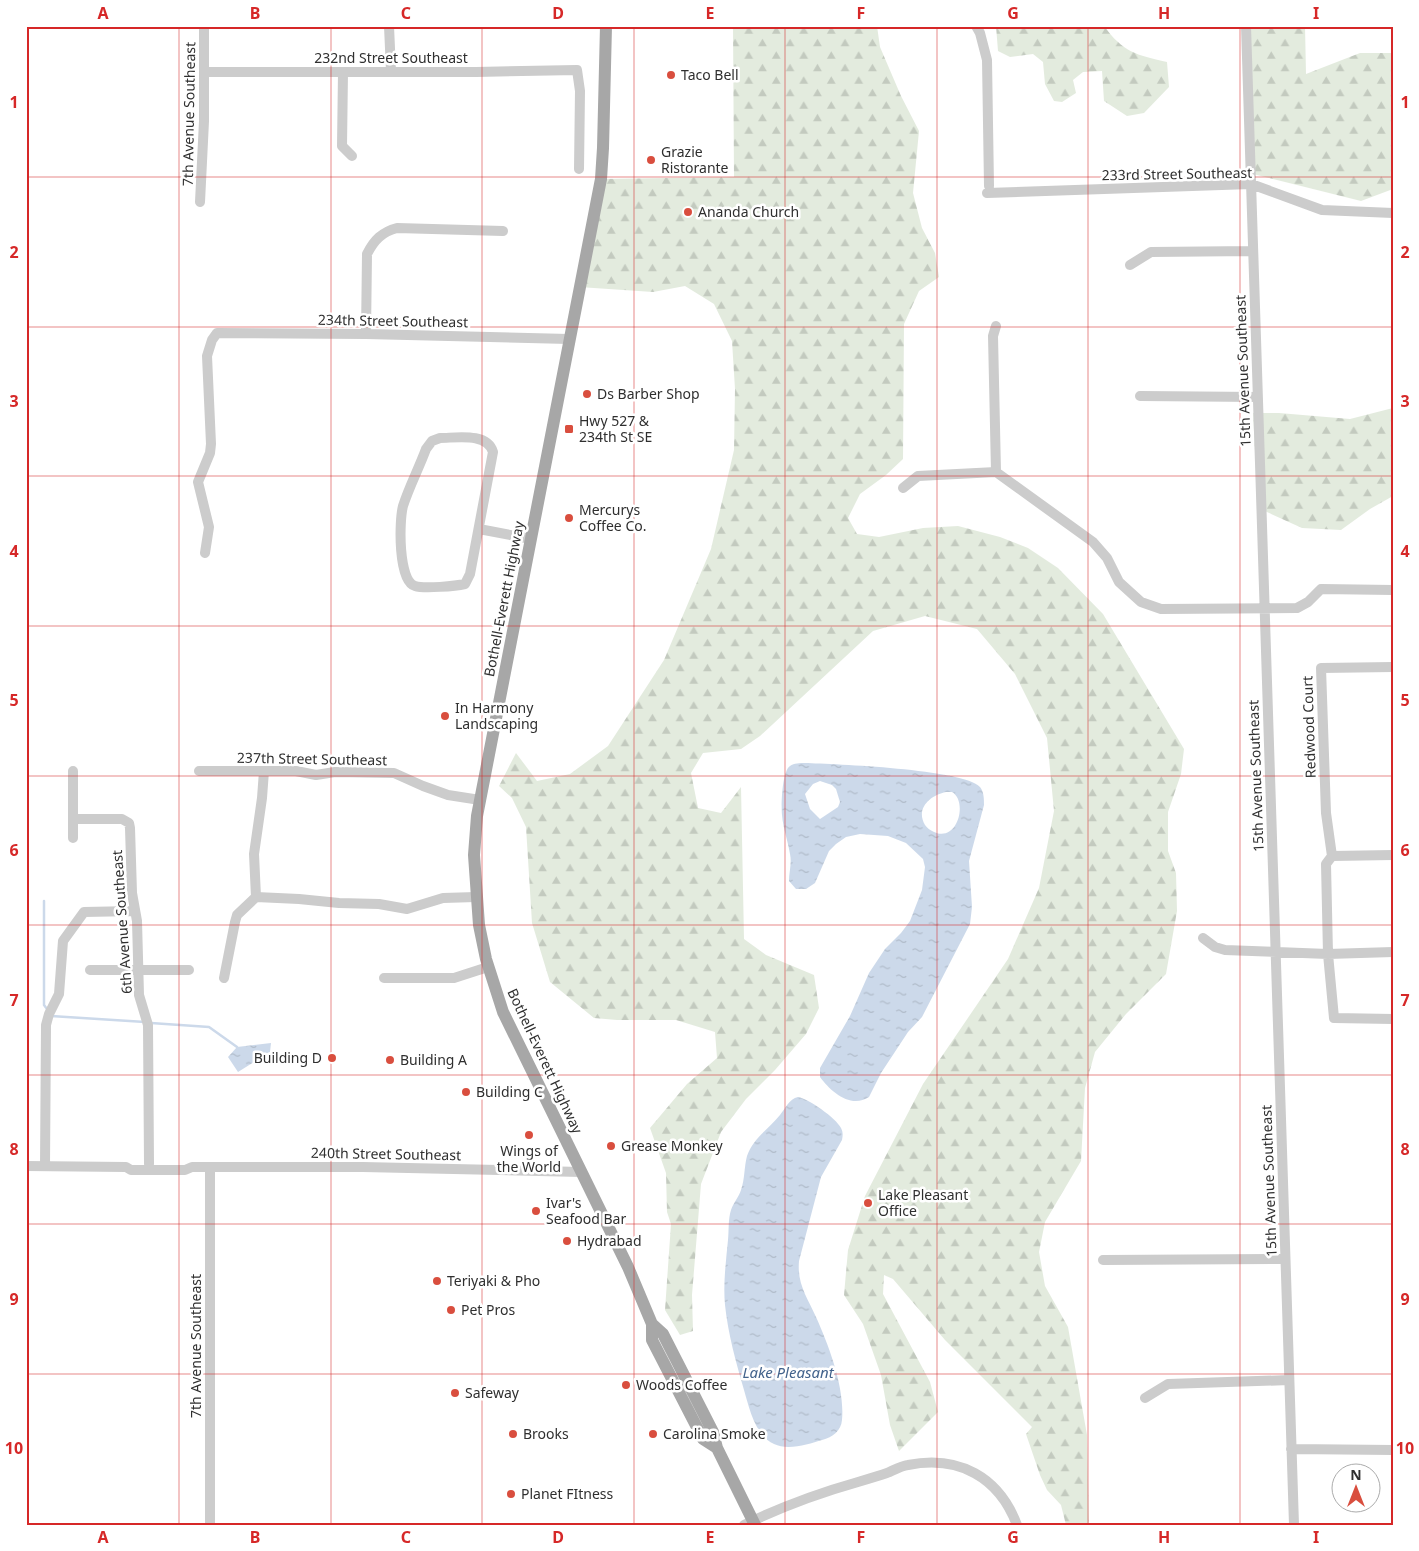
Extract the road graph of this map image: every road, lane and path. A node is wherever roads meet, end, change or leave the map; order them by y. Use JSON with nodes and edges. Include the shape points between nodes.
{"nodes":[{"id":1,"x":204,"y":26,"type":"edge"},
{"id":2,"x":389,"y":26,"type":"edge"},
{"id":3,"x":606,"y":26,"type":"edge"},
{"id":4,"x":976,"y":26,"type":"edge"},
{"id":5,"x":1246,"y":26,"type":"edge"},
{"id":6,"x":391,"y":71,"type":"junction"},
{"id":7,"x":204,"y":72,"type":"junction"},
{"id":8,"x":343,"y":72,"type":"junction"},
{"id":9,"x":352,"y":156,"type":"dead end"},
{"id":10,"x":579,"y":169,"type":"dead end"},
{"id":11,"x":1251,"y":184,"type":"junction"},
{"id":12,"x":200,"y":202,"type":"dead end"},
{"id":13,"x":1393,"y":213,"type":"edge"},
{"id":14,"x":503,"y":231,"type":"dead end"},
{"id":15,"x":1254,"y":251,"type":"junction"},
{"id":16,"x":1130,"y":265,"type":"dead end"},
{"id":17,"x":996,"y":326,"type":"dead end"},
{"id":18,"x":366,"y":334,"type":"junction"},
{"id":19,"x":569,"y":339,"type":"junction"},
{"id":20,"x":1140,"y":396,"type":"dead end"},
{"id":21,"x":1258,"y":397,"type":"junction"},
{"id":22,"x":996,"y":472,"type":"junction"},
{"id":23,"x":903,"y":488,"type":"dead end"},
{"id":24,"x":479,"y":529,"type":"junction"},
{"id":25,"x":531,"y":539,"type":"junction"},
{"id":26,"x":205,"y":553,"type":"dead end"},
{"id":27,"x":1393,"y":590,"type":"edge"},
{"id":28,"x":1265,"y":609,"type":"junction"},
{"id":29,"x":1393,"y":667,"type":"edge"},
{"id":30,"x":73,"y":770,"type":"dead end"},
{"id":31,"x":199,"y":771,"type":"dead end"},
{"id":32,"x":264,"y":771,"type":"junction"},
{"id":33,"x":480,"y":800,"type":"junction"},
{"id":34,"x":73,"y":819,"type":"junction"},
{"id":35,"x":73,"y":838,"type":"dead end"},
{"id":36,"x":1393,"y":855,"type":"edge"},
{"id":37,"x":1332,"y":856,"type":"junction"},
{"id":38,"x":476,"y":896,"type":"junction"},
{"id":39,"x":256,"y":897,"type":"junction"},
{"id":40,"x":135,"y":911,"type":"junction"},
{"id":41,"x":1203,"y":938,"type":"dead end"},
{"id":42,"x":1275,"y":951,"type":"junction"},
{"id":43,"x":1393,"y":952,"type":"edge"},
{"id":44,"x":1328,"y":954,"type":"junction"},
{"id":45,"x":488,"y":967,"type":"junction"},
{"id":46,"x":90,"y":970,"type":"dead end"},
{"id":47,"x":139,"y":970,"type":"junction"},
{"id":48,"x":189,"y":970,"type":"dead end"},
{"id":49,"x":224,"y":978,"type":"dead end"},
{"id":50,"x":384,"y":978,"type":"dead end"},
{"id":51,"x":1393,"y":1019,"type":"edge"},
{"id":52,"x":149,"y":1164,"type":"junction"},
{"id":53,"x":26,"y":1166,"type":"edge"},
{"id":54,"x":45,"y":1166,"type":"junction"},
{"id":55,"x":126,"y":1167,"type":"junction"},
{"id":56,"x":190,"y":1167,"type":"junction"},
{"id":57,"x":210,"y":1167,"type":"junction"},
{"id":58,"x":581,"y":1172,"type":"junction"},
{"id":59,"x":1285,"y":1259,"type":"junction"},
{"id":60,"x":1103,"y":1260,"type":"dead end"},
{"id":61,"x":1289,"y":1380,"type":"junction"},
{"id":62,"x":1145,"y":1398,"type":"dead end"},
{"id":63,"x":1291,"y":1449,"type":"junction"},
{"id":64,"x":1393,"y":1450,"type":"edge"},
{"id":65,"x":751,"y":1523,"type":"edge"},
{"id":66,"x":210,"y":1525,"type":"edge"},
{"id":67,"x":1017,"y":1525,"type":"edge"},
{"id":68,"x":1294,"y":1525,"type":"edge"}],
"edges":[{"from":1,"to":7,"type":"street","name":"7th Avenue Southeast"},
{"from":2,"to":6,"type":"street"},
{"from":3,"to":19,"type":"main road","name":"Bothell-Everett Highway","via":[[601,178]]},
{"from":4,"to":11,"type":"street","name":"233rd Street Southeast","via":[[987,60],[988,189]]},
{"from":5,"to":11,"type":"street","name":"15th Avenue Southeast"},
{"from":6,"to":8,"type":"street","name":"232nd Street Southeast"},
{"from":6,"to":10,"type":"street","name":"232nd Street Southeast","via":[[577,70],[580,91]]},
{"from":7,"to":8,"type":"street","name":"232nd Street Southeast"},
{"from":7,"to":12,"type":"street","name":"7th Avenue Southeast"},
{"from":8,"to":9,"type":"street","via":[[342,146]]},
{"from":11,"to":13,"type":"street","name":"233rd Street Southeast","via":[[1322,210]]},
{"from":11,"to":15,"type":"street","name":"15th Avenue Southeast"},
{"from":14,"to":18,"type":"street","via":[[396,228],[386,231],[367,254]]},
{"from":15,"to":16,"type":"street","via":[[1151,252]]},
{"from":15,"to":21,"type":"street","name":"15th Avenue Southeast"},
{"from":17,"to":22,"type":"street","via":[[993,336]]},
{"from":18,"to":19,"type":"street","name":"234th Street Southeast"},
{"from":18,"to":26,"type":"street","name":"234th Street Southeast","via":[[217,333],[207,356],[210,453],[198,482],[210,527]]},
{"from":19,"to":25,"type":"main road","name":"Bothell-Everett Highway"},
{"from":20,"to":21,"type":"street"},
{"from":21,"to":28,"type":"street","name":"15th Avenue Southeast"},
{"from":22,"to":23,"type":"street","via":[[918,476]]},
{"from":22,"to":28,"type":"street","via":[[1094,542],[1107,558],[1118,582],[1141,602],[1161,609]]},
{"from":24,"to":24,"type":"street","via":[[465,584],[454,587],[415,586],[408,580],[403,570],[403,506],[426,449],[440,438],[477,438],[491,445],[493,452]]},
{"from":24,"to":25,"type":"street"},
{"from":25,"to":33,"type":"main road","name":"Bothell-Everett Highway"},
{"from":27,"to":28,"type":"street","via":[[1321,589],[1297,608]]},
{"from":28,"to":42,"type":"street","name":"15th Avenue Southeast"},
{"from":29,"to":37,"type":"street","name":"Redwood Court","via":[[1321,668],[1326,813]]},
{"from":30,"to":34,"type":"street"},
{"from":31,"to":32,"type":"street","name":"237th Street Southeast"},
{"from":32,"to":33,"type":"street","name":"237th Street Southeast","via":[[316,775],[334,772],[394,773],[448,794]]},
{"from":32,"to":39,"type":"street","via":[[254,854]]},
{"from":33,"to":38,"type":"main road","name":"Bothell-Everett Highway","via":[[474,855]]},
{"from":34,"to":35,"type":"street"},
{"from":34,"to":40,"type":"street","name":"6th Avenue Southeast","via":[[129,823]]},
{"from":36,"to":37,"type":"street"},
{"from":37,"to":44,"type":"street","via":[[1326,864]]},
{"from":38,"to":39,"type":"street","via":[[443,898],[407,909],[379,904]]},
{"from":38,"to":45,"type":"main road","name":"Bothell-Everett Highway","via":[[478,925]]},
{"from":39,"to":49,"type":"street","via":[[237,916]]},
{"from":40,"to":47,"type":"street","name":"6th Avenue Southeast"},
{"from":40,"to":54,"type":"street","via":[[84,912],[63,941],[61,985],[46,1026]]},
{"from":41,"to":42,"type":"street","via":[[1225,950]]},
{"from":42,"to":44,"type":"street"},
{"from":42,"to":59,"type":"street","name":"15th Avenue Southeast"},
{"from":43,"to":44,"type":"street"},
{"from":44,"to":51,"type":"street","via":[[1334,1018]]},
{"from":45,"to":50,"type":"street","via":[[454,978]]},
{"from":45,"to":58,"type":"main road","name":"Bothell-Everett Highway","via":[[503,1012]]},
{"from":46,"to":47,"type":"street"},
{"from":47,"to":48,"type":"street"},
{"from":47,"to":52,"type":"street","name":"6th Avenue Southeast","via":[[139,995],[147,1021]]},
{"from":52,"to":55,"type":"street","name":"240th Street Southeast"},
{"from":52,"to":56,"type":"street","name":"240th Street Southeast","via":[[184,1164]]},
{"from":53,"to":54,"type":"street","name":"240th Street Southeast"},
{"from":54,"to":55,"type":"street","name":"240th Street Southeast"},
{"from":55,"to":56,"type":"street","name":"240th Street Southeast","via":[[131,1170],[185,1170]]},
{"from":56,"to":57,"type":"street","name":"240th Street Southeast"},
{"from":57,"to":58,"type":"street","name":"240th Street Southeast"},
{"from":57,"to":66,"type":"street","name":"7th Avenue Southeast"},
{"from":58,"to":65,"type":"main road","name":"Bothell-Everett Highway","via":[[628,1267],[652,1324],[652,1340],[702,1439],[717,1448]]},
{"from":59,"to":60,"type":"street"},
{"from":59,"to":61,"type":"street","name":"15th Avenue Southeast"},
{"from":61,"to":62,"type":"street","via":[[1168,1384]]},
{"from":61,"to":63,"type":"street","name":"15th Avenue Southeast"},
{"from":63,"to":64,"type":"street"},
{"from":63,"to":68,"type":"street","name":"15th Avenue Southeast"},
{"from":65,"to":67,"type":"street","via":[[789,1504],[906,1465],[938,1462],[960,1466],[995,1487]]}]}
